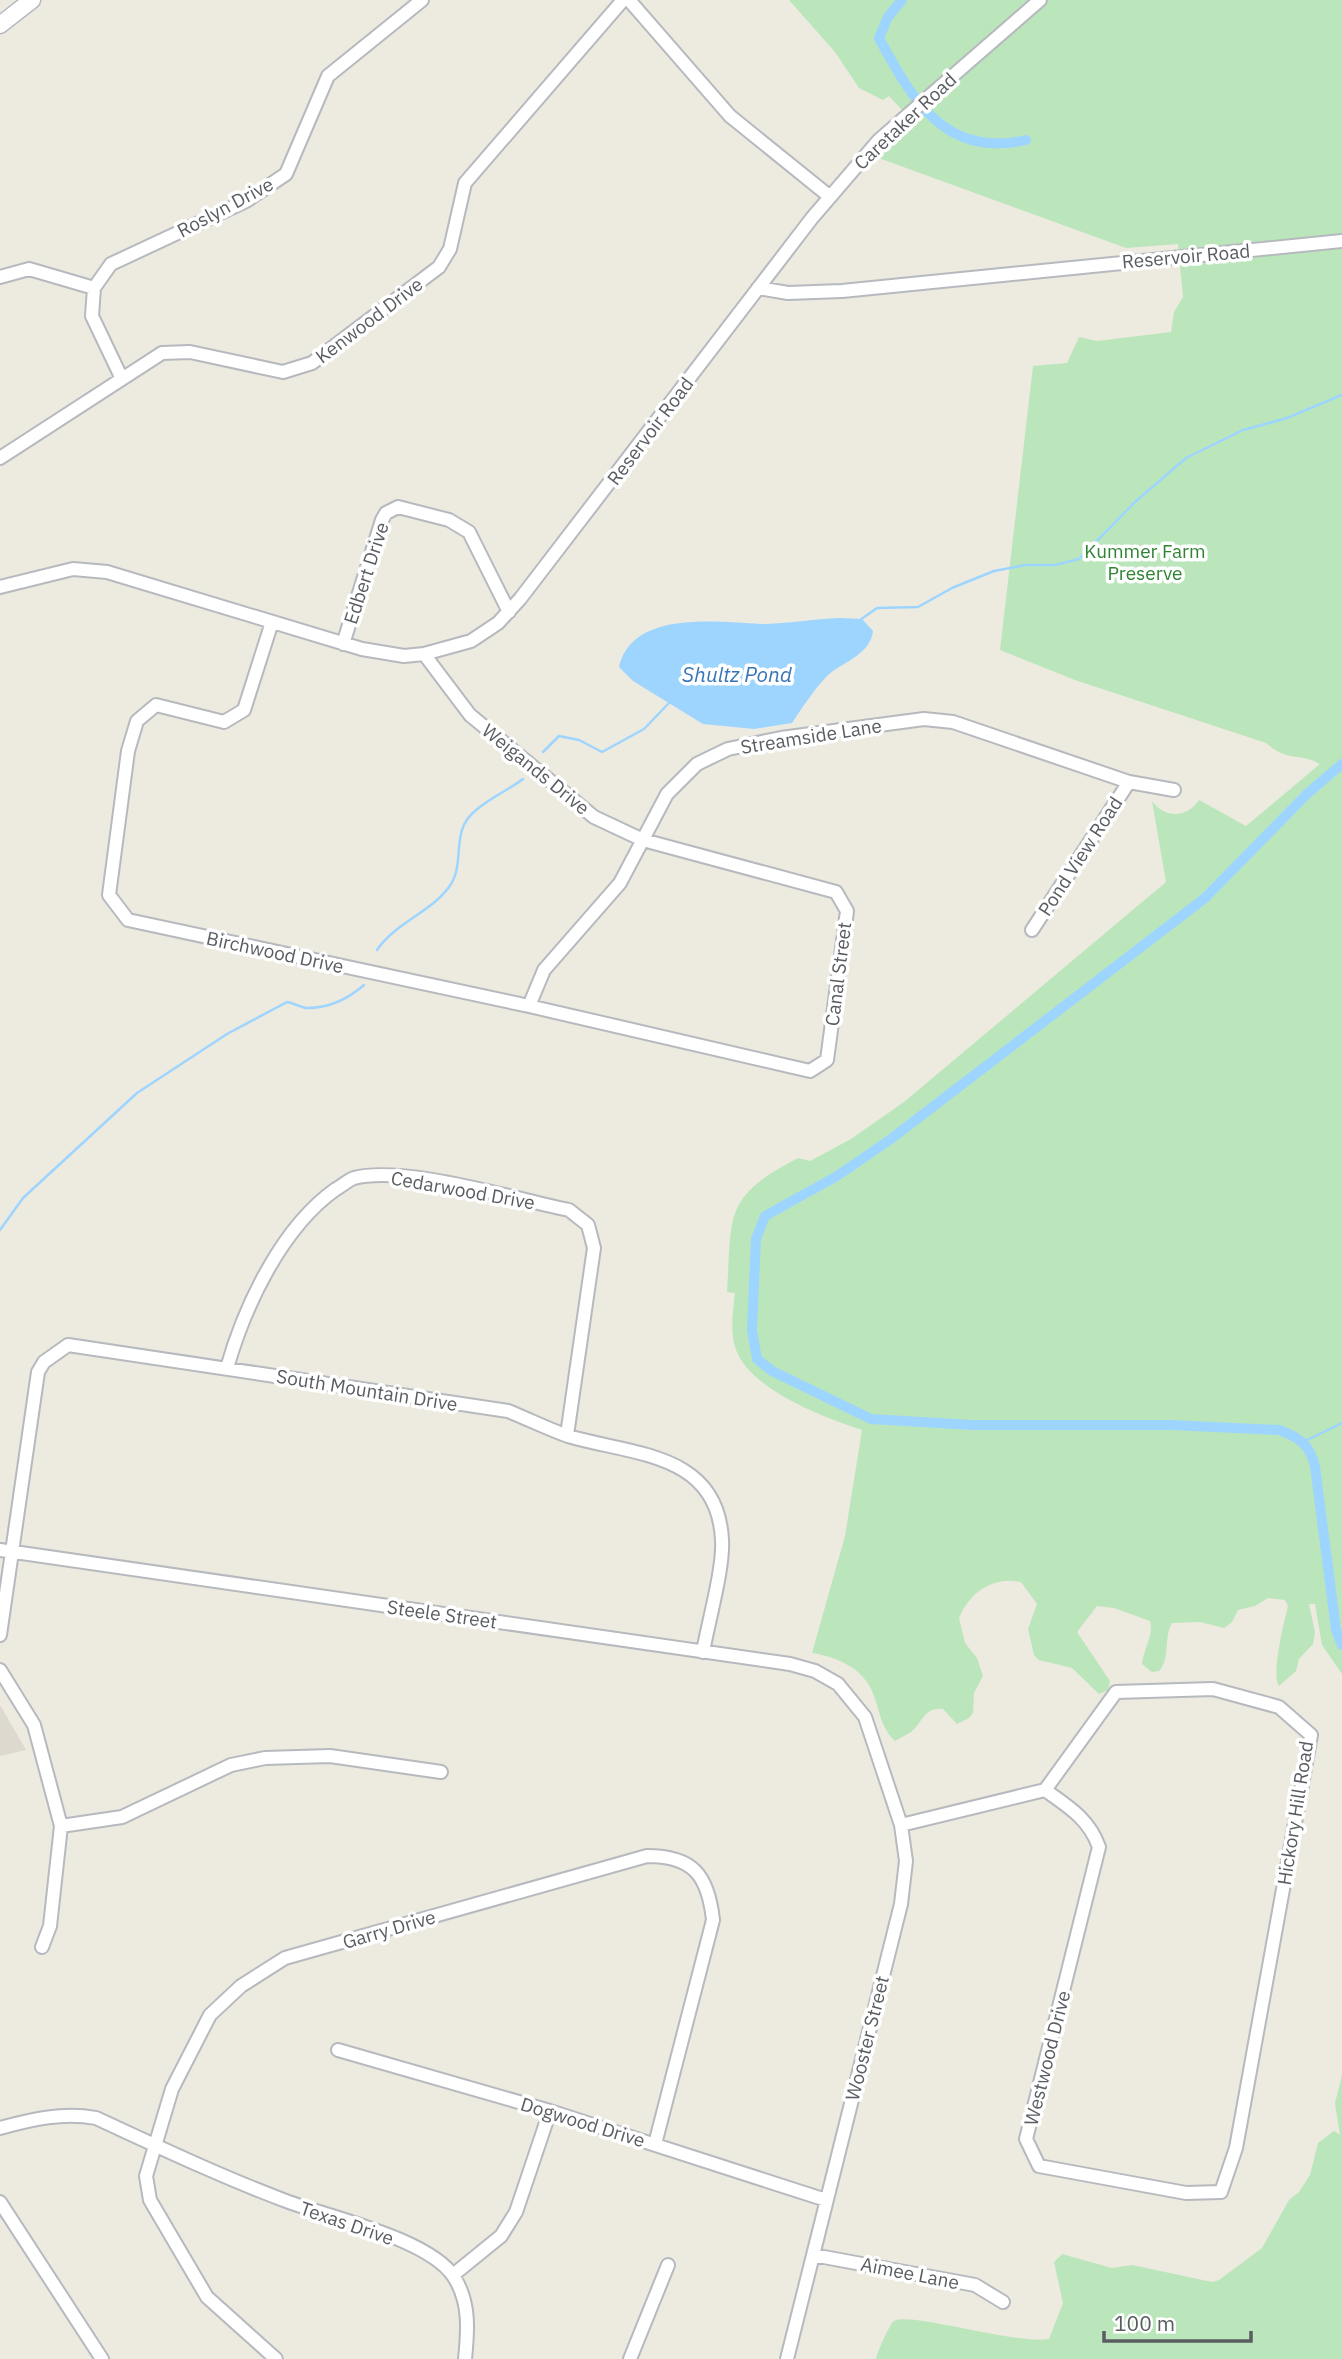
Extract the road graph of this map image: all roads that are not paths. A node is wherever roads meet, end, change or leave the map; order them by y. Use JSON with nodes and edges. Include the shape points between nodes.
{"nodes":[{"id":1,"x":32,"y":0,"type":"edge"},
{"id":2,"x":422,"y":0,"type":"edge"},
{"id":3,"x":623,"y":0,"type":"edge"},
{"id":4,"x":629,"y":0,"type":"edge"},
{"id":5,"x":1040,"y":0,"type":"edge"},
{"id":6,"x":0,"y":25,"type":"edge"},
{"id":7,"x":828,"y":197,"type":"junction"},
{"id":8,"x":1342,"y":241,"type":"edge"},
{"id":9,"x":0,"y":277,"type":"edge"},
{"id":10,"x":94,"y":288,"type":"junction"},
{"id":11,"x":758,"y":288,"type":"junction"},
{"id":12,"x":122,"y":379,"type":"junction"},
{"id":13,"x":0,"y":458,"type":"edge"},
{"id":14,"x":0,"y":587,"type":"edge"},
{"id":15,"x":509,"y":612,"type":"junction"},
{"id":16,"x":272,"y":622,"type":"junction"},
{"id":17,"x":343,"y":644,"type":"junction"},
{"id":18,"x":424,"y":654,"type":"junction"},
{"id":19,"x":1129,"y":782,"type":"junction"},
{"id":20,"x":1174,"y":790,"type":"dead end"},
{"id":21,"x":642,"y":840,"type":"junction"},
{"id":22,"x":836,"y":891,"type":"joint"},
{"id":23,"x":1032,"y":930,"type":"dead end"},
{"id":24,"x":530,"y":1006,"type":"junction"},
{"id":25,"x":827,"y":1060,"type":"joint"},
{"id":26,"x":228,"y":1368,"type":"junction"},
{"id":27,"x":567,"y":1435,"type":"junction"},
{"id":28,"x":6,"y":1551,"type":"edge"},
{"id":29,"x":0,"y":1635,"type":"edge"},
{"id":30,"x":704,"y":1652,"type":"junction"},
{"id":31,"x":0,"y":1670,"type":"edge"},
{"id":32,"x":865,"y":1717,"type":"joint"},
{"id":33,"x":441,"y":1772,"type":"dead end"},
{"id":34,"x":1045,"y":1790,"type":"junction"},
{"id":35,"x":901,"y":1825,"type":"junction"},
{"id":36,"x":61,"y":1826,"type":"junction"},
{"id":37,"x":42,"y":1947,"type":"dead end"},
{"id":38,"x":338,"y":2050,"type":"dead end"},
{"id":39,"x":550,"y":2111,"type":"junction"},
{"id":40,"x":0,"y":2128,"type":"edge"},
{"id":41,"x":655,"y":2144,"type":"junction"},
{"id":42,"x":156,"y":2145,"type":"junction"},
{"id":43,"x":1221,"y":2192,"type":"joint"},
{"id":44,"x":826,"y":2200,"type":"junction"},
{"id":45,"x":0,"y":2202,"type":"edge"},
{"id":46,"x":813,"y":2255,"type":"junction"},
{"id":47,"x":668,"y":2265,"type":"dead end"},
{"id":48,"x":453,"y":2275,"type":"junction"},
{"id":49,"x":1003,"y":2302,"type":"dead end"},
{"id":50,"x":102,"y":2359,"type":"edge"},
{"id":51,"x":276,"y":2359,"type":"edge"},
{"id":52,"x":465,"y":2359,"type":"edge"},
{"id":53,"x":630,"y":2359,"type":"edge"},
{"id":54,"x":787,"y":2359,"type":"edge"}],
"edges":[{"from":1,"to":6,"type":"street"},
{"from":2,"to":10,"type":"street","name":"Roslyn Drive","via":[[328,76],[286,174],[246,201],[111,264]]},
{"from":3,"to":12,"type":"street","name":"Kenwood Drive","via":[[465,183],[450,249],[439,268],[312,363],[283,372],[190,352],[162,353]]},
{"from":4,"to":7,"type":"street","via":[[730,116]]},
{"from":5,"to":7,"type":"street","name":"Caretaker Road","via":[[879,140]]},
{"from":7,"to":11,"type":"street","name":"Caretaker Road"},
{"from":8,"to":11,"type":"street","name":"Reservoir Road","via":[[842,291],[788,293]]},
{"from":9,"to":10,"type":"street","via":[[29,269]]},
{"from":10,"to":12,"type":"street","via":[[92,316]]},
{"from":11,"to":15,"type":"street","name":"Reservoir Road"},
{"from":12,"to":13,"type":"street","name":"Kenwood Drive"},
{"from":14,"to":16,"type":"street","name":"Reservoir Road","via":[[73,569],[107,572]]},
{"from":15,"to":17,"type":"street","name":"Edbert Drive","via":[[470,531],[449,520],[398,507],[382,520]]},
{"from":15,"to":18,"type":"street","name":"Reservoir Road","via":[[480,636]]},
{"from":16,"to":17,"type":"street","name":"Reservoir Road"},
{"from":16,"to":24,"type":"street","name":"Birchwood Drive","via":[[244,710],[224,722],[156,705],[137,721],[128,751],[109,895],[128,920]]},
{"from":17,"to":18,"type":"street","name":"Reservoir Road","via":[[384,654]]},
{"from":18,"to":21,"type":"street","name":"Weigands Drive","via":[[461,706],[482,726],[581,808]]},
{"from":19,"to":20,"type":"street","name":"Streamside Lane"},
{"from":19,"to":21,"type":"street","name":"Streamside Lane","via":[[953,722],[924,719],[781,737],[713,754],[667,794]]},
{"from":19,"to":23,"type":"street","name":"Pond View Road"},
{"from":21,"to":22,"type":"street","name":"Weigands Drive"},
{"from":21,"to":24,"type":"street","name":"Streamside Lane","via":[[620,883],[544,970]]},
{"from":22,"to":25,"type":"street","name":"Canal Street","via":[[847,911]]},
{"from":24,"to":25,"type":"street","name":"Birchwood Drive","via":[[810,1071]]},
{"from":26,"to":27,"type":"street","name":"South Mountain Drive","via":[[508,1411]]},
{"from":26,"to":27,"type":"street","name":"Cedarwood Drive","via":[[279,1250],[314,1205],[352,1178],[395,1174],[569,1210],[588,1226],[594,1248]]},
{"from":26,"to":28,"type":"street","name":"South Mountain Drive","via":[[68,1345],[54,1354],[38,1372]]},
{"from":27,"to":30,"type":"street","name":"South Mountain Drive","via":[[666,1459],[707,1492],[723,1542]]},
{"from":28,"to":29,"type":"street","name":"South Mountain Drive"},
{"from":28,"to":30,"type":"street","name":"Steele Street"},
{"from":30,"to":32,"type":"street","name":"Steele Street","via":[[815,1671],[838,1684]]},
{"from":31,"to":36,"type":"street","via":[[34,1725]]},
{"from":32,"to":35,"type":"street","name":"Wooster Street"},
{"from":33,"to":36,"type":"street","via":[[330,1756],[265,1758],[231,1765],[122,1817]]},
{"from":34,"to":35,"type":"street"},
{"from":34,"to":43,"type":"street","name":"Westwood Drive","via":[[1093,1829],[1099,1847],[1026,2139],[1039,2166],[1186,2193]]},
{"from":34,"to":43,"type":"street","name":"Hickory Hill Road","via":[[1116,1692],[1213,1689],[1279,1707],[1311,1735],[1237,2148]]},
{"from":35,"to":44,"type":"street","name":"Wooster Street","via":[[906,1861],[901,1904]]},
{"from":36,"to":37,"type":"street","via":[[50,1926]]},
{"from":38,"to":39,"type":"street","name":"Dogwood Drive"},
{"from":39,"to":41,"type":"street","name":"Dogwood Drive"},
{"from":39,"to":48,"type":"street","via":[[516,2212],[501,2236]]},
{"from":40,"to":42,"type":"street","name":"Texas Drive","via":[[74,2114],[96,2118]]},
{"from":41,"to":42,"type":"street","name":"Garry Drive","via":[[713,1920],[710,1895],[696,1871],[673,1856],[647,1856],[285,1958],[242,1986],[210,2015],[172,2090]]},
{"from":41,"to":44,"type":"street","name":"Dogwood Drive"},
{"from":42,"to":48,"type":"street","name":"Texas Drive","via":[[285,2201],[392,2237],[428,2253]]},
{"from":42,"to":51,"type":"street","name":"Garry Drive","via":[[146,2176],[150,2200],[207,2297]]},
{"from":44,"to":46,"type":"street","name":"Wooster Street"},
{"from":45,"to":50,"type":"street"},
{"from":46,"to":49,"type":"street","name":"Aimee Lane","via":[[975,2286]]},
{"from":46,"to":54,"type":"street","name":"Wooster Street"},
{"from":47,"to":53,"type":"street"},
{"from":48,"to":52,"type":"street","name":"Texas Drive","via":[[466,2300]]}]}
